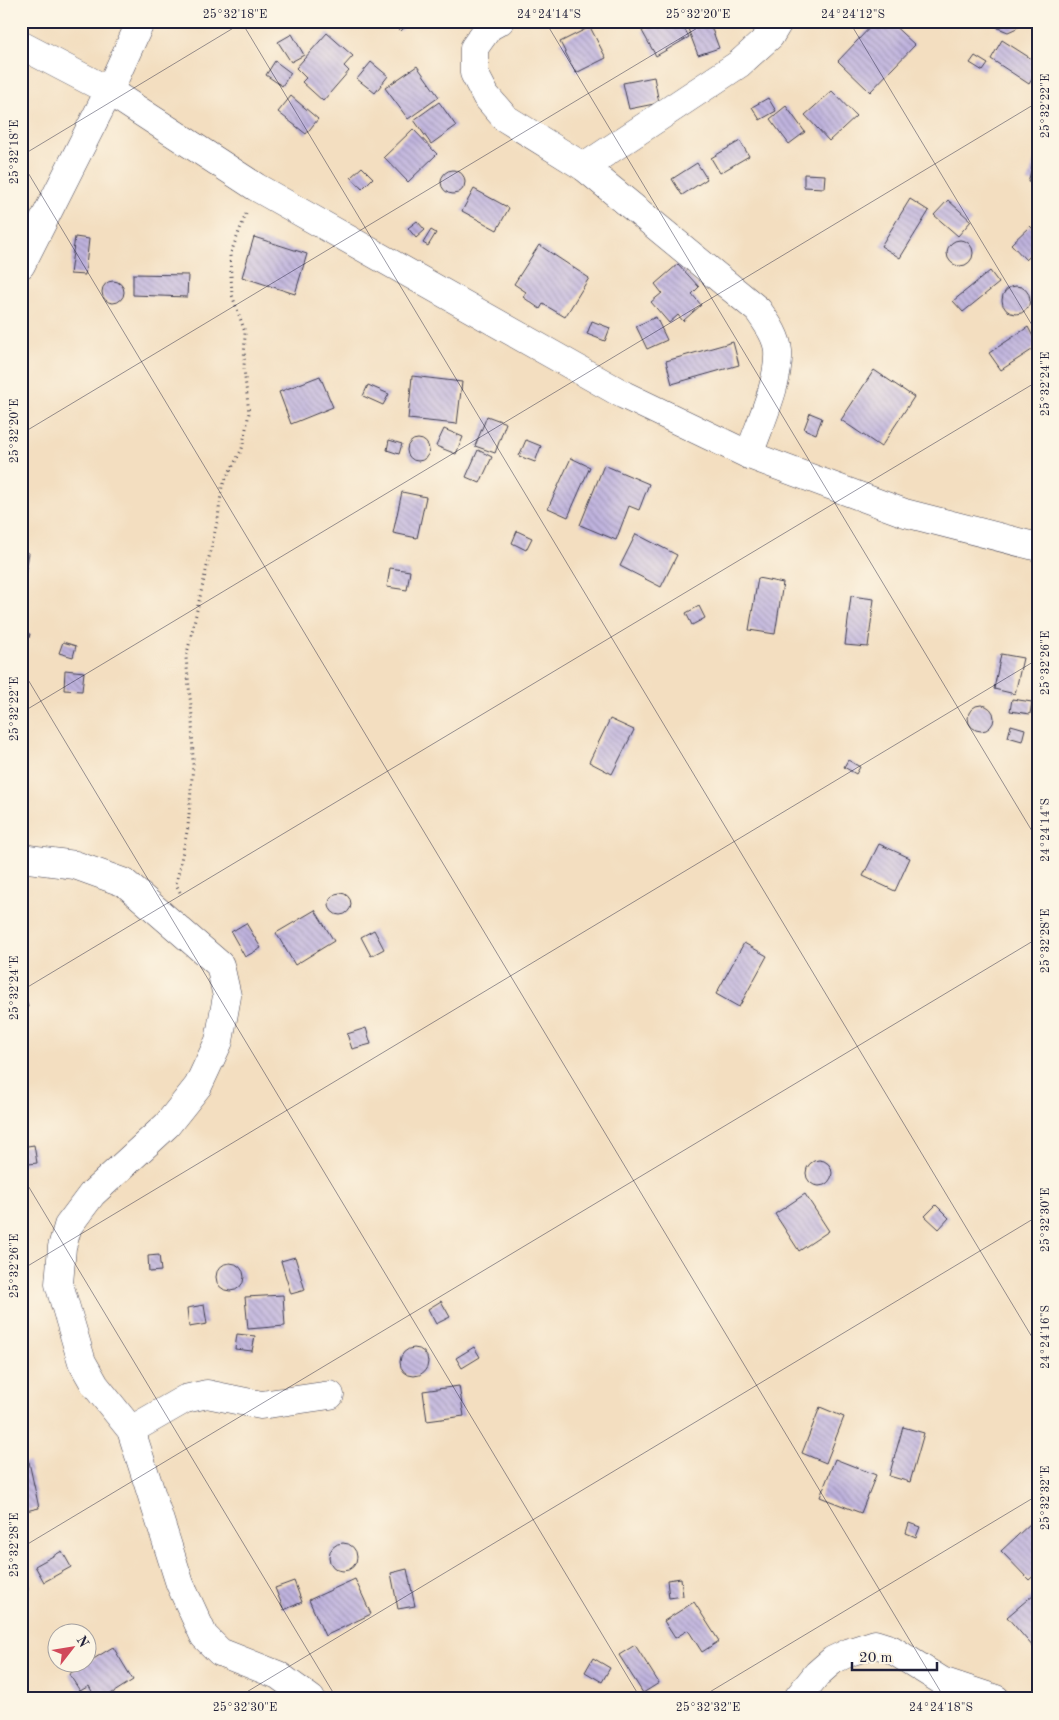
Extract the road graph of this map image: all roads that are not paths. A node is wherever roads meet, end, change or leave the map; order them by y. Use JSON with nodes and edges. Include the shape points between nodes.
{"nodes":[{"id":1,"x":141,"y":21,"type":"edge"},
{"id":2,"x":500,"y":21,"type":"edge"},
{"id":3,"x":778,"y":21,"type":"edge"},
{"id":4,"x":21,"y":45,"type":"edge"},
{"id":5,"x":109,"y":91,"type":"junction"},
{"id":6,"x":584,"y":167,"type":"junction"},
{"id":7,"x":21,"y":265,"type":"edge"},
{"id":8,"x":749,"y":455,"type":"junction"},
{"id":9,"x":1038,"y":547,"type":"edge"},
{"id":10,"x":21,"y":858,"type":"edge"},
{"id":11,"x":330,"y":1395,"type":"dead end"},
{"id":12,"x":131,"y":1430,"type":"junction"},
{"id":13,"x":311,"y":1699,"type":"edge"},
{"id":14,"x":797,"y":1699,"type":"edge"},
{"id":15,"x":996,"y":1699,"type":"edge"}],
"edges":[{"from":1,"to":5,"type":"street"},
{"from":2,"to":6,"type":"street","via":[[489,27],[474,48],[474,74],[486,96],[504,118]]},
{"from":3,"to":6,"type":"street","via":[[770,36],[739,64]]},
{"from":4,"to":5,"type":"street"},
{"from":5,"to":7,"type":"street"},
{"from":5,"to":8,"type":"street","via":[[256,187],[624,395]]},
{"from":6,"to":8,"type":"street","via":[[758,310],[771,328],[778,350],[776,374]]},
{"from":8,"to":9,"type":"street","via":[[905,513]]},
{"from":10,"to":12,"type":"street","via":[[74,865],[125,883],[220,964],[227,996],[219,1041],[198,1086],[167,1125],[92,1194],[68,1226],[62,1247],[59,1284],[82,1362],[95,1386]]},
{"from":11,"to":12,"type":"street","via":[[261,1405],[207,1394],[185,1399]]},
{"from":12,"to":13,"type":"street","via":[[180,1584],[204,1636],[220,1652],[278,1675]]},
{"from":14,"to":15,"type":"street","via":[[833,1660],[875,1644],[891,1649],[942,1681]]}]}
